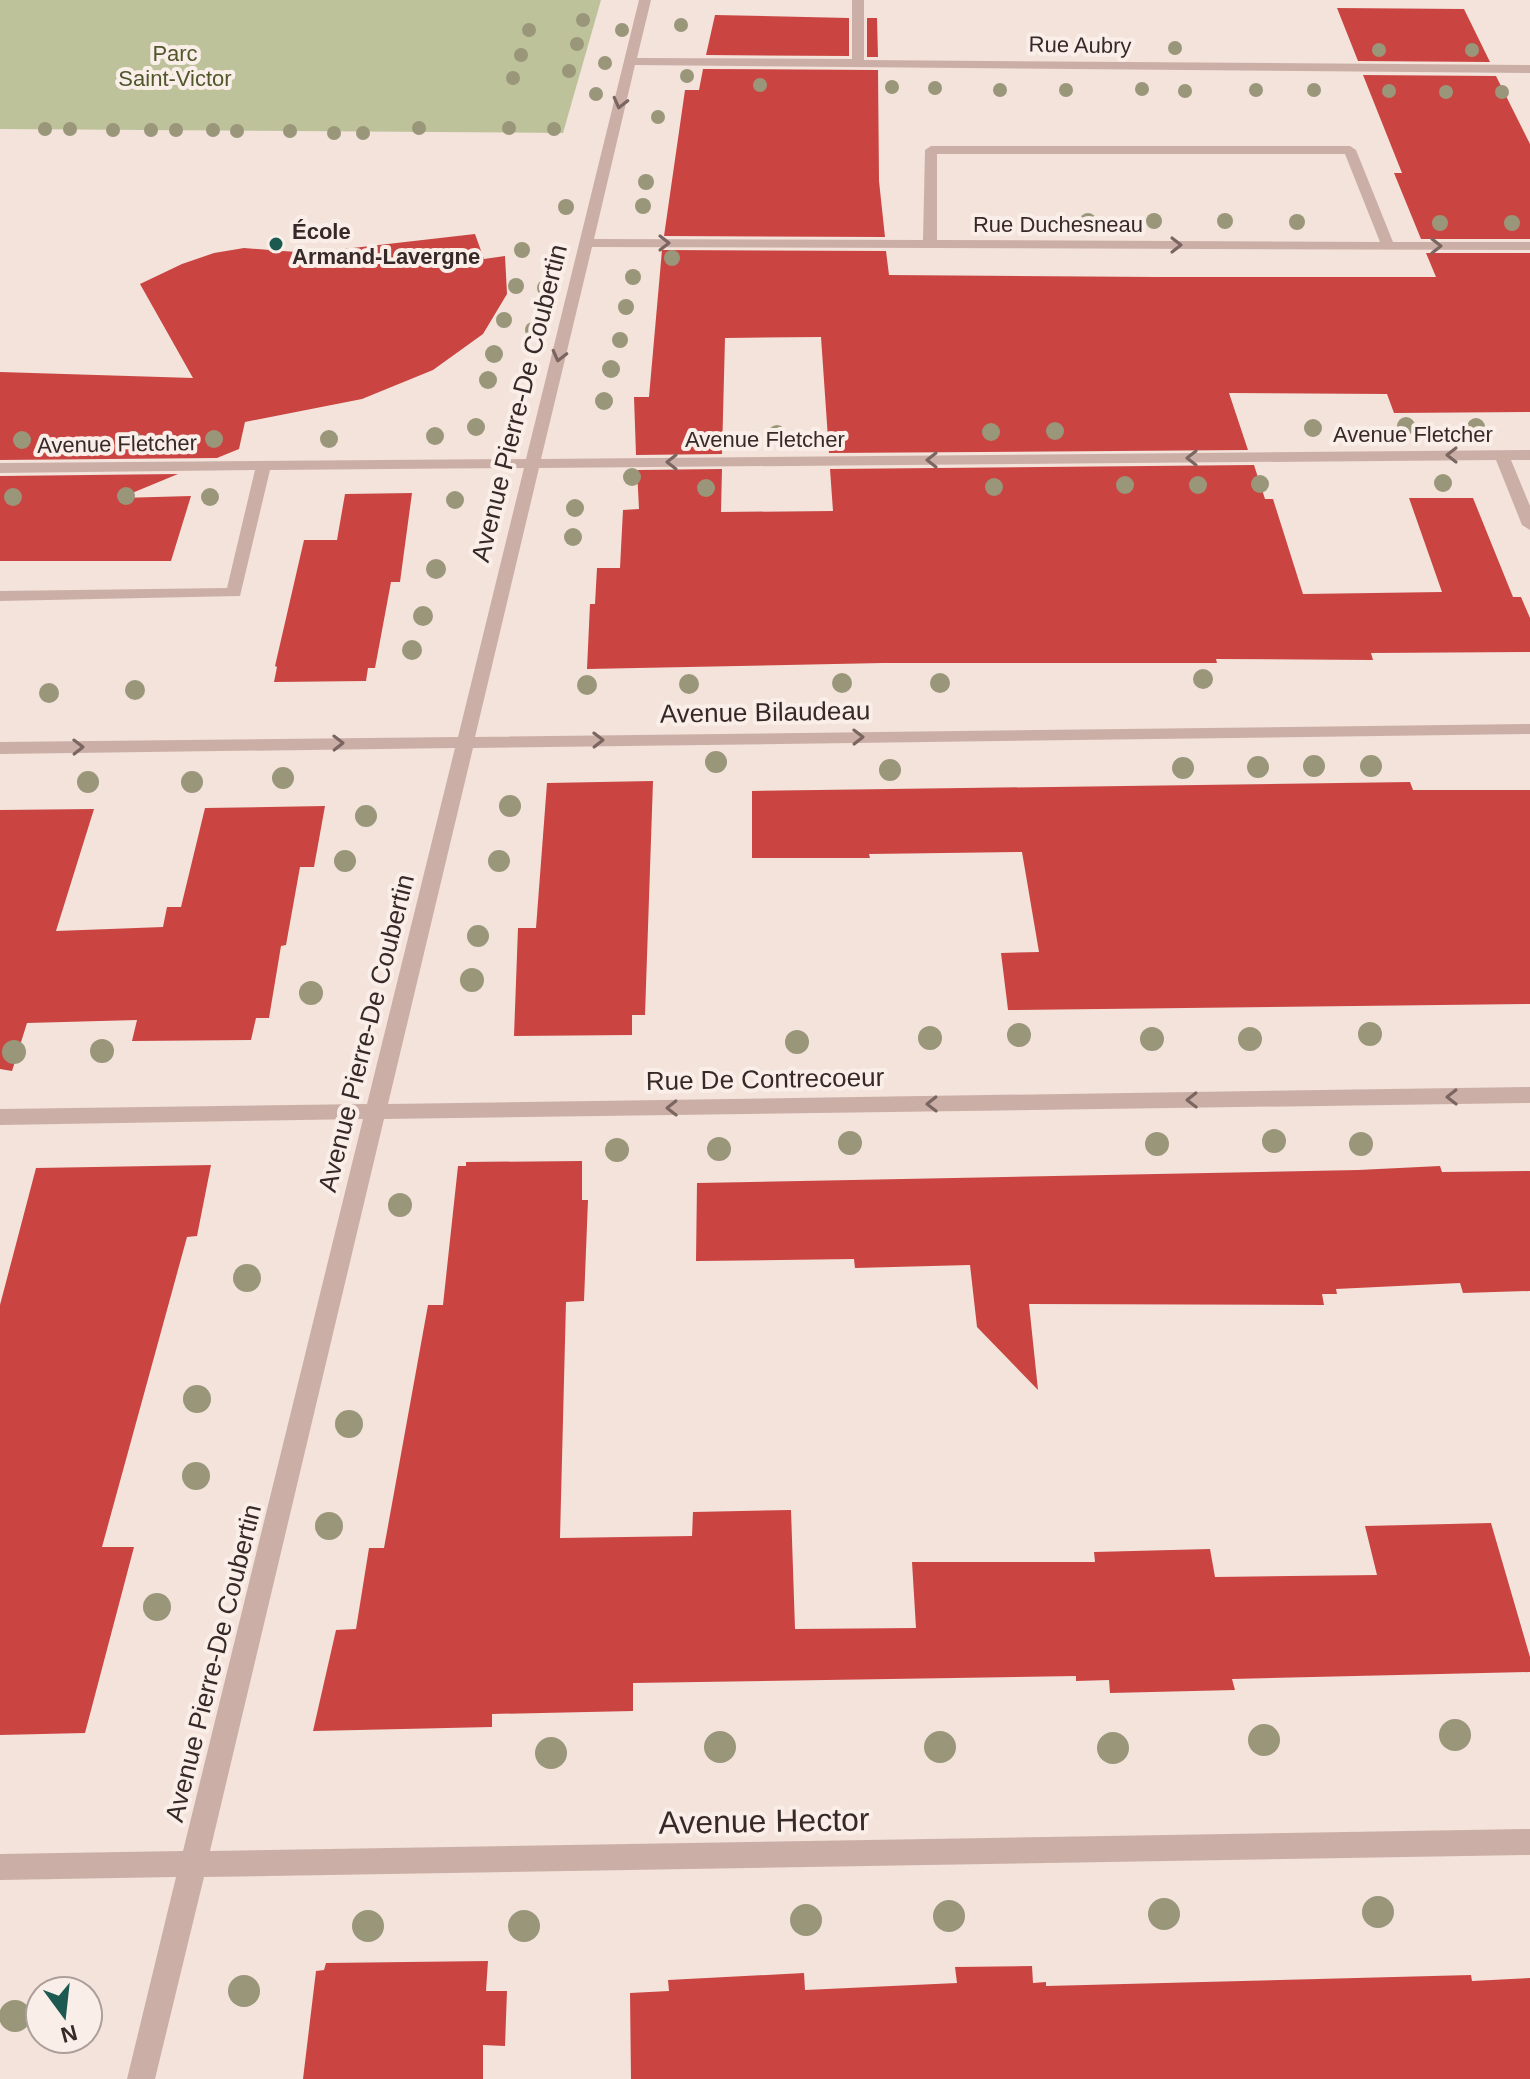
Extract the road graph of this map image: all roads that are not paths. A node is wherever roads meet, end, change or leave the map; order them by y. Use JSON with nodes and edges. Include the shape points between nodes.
{"nodes":[{"id":1,"x":645,"y":0,"type":"edge"},
{"id":2,"x":858,"y":0,"type":"edge"},
{"id":3,"x":630,"y":61,"type":"junction"},
{"id":4,"x":858,"y":63,"type":"junction"},
{"id":5,"x":1530,"y":69,"type":"edge"},
{"id":6,"x":586,"y":243,"type":"junction"},
{"id":7,"x":930,"y":244,"type":"junction"},
{"id":8,"x":1388,"y":246,"type":"junction"},
{"id":9,"x":1530,"y":246,"type":"edge"},
{"id":10,"x":1502,"y":455,"type":"junction"},
{"id":11,"x":1530,"y":455,"type":"edge"},
{"id":12,"x":533,"y":463,"type":"junction"},
{"id":13,"x":264,"y":465,"type":"junction"},
{"id":14,"x":0,"y":468,"type":"edge"},
{"id":15,"x":1530,"y":525,"type":"edge"},
{"id":16,"x":0,"y":596,"type":"edge"},
{"id":17,"x":1530,"y":729,"type":"edge"},
{"id":18,"x":465,"y":741,"type":"junction"},
{"id":19,"x":0,"y":748,"type":"edge"},
{"id":20,"x":1530,"y":1095,"type":"edge"},
{"id":21,"x":376,"y":1112,"type":"junction"},
{"id":22,"x":0,"y":1117,"type":"edge"},
{"id":23,"x":1530,"y":1842,"type":"edge"},
{"id":24,"x":193,"y":1865,"type":"junction"},
{"id":25,"x":0,"y":1867,"type":"edge"},
{"id":26,"x":141,"y":2079,"type":"edge"}],
"edges":[{"from":1,"to":3,"type":"street","name":"Avenue Pierre-De Coubertin"},
{"from":2,"to":4,"type":"street"},
{"from":3,"to":4,"type":"street","name":"Rue Aubry"},
{"from":3,"to":6,"type":"street","name":"Avenue Pierre-De Coubertin","one_way":true},
{"from":4,"to":5,"type":"street","name":"Rue Aubry"},
{"from":6,"to":7,"type":"street","name":"Rue Duchesneau","one_way":true},
{"from":6,"to":12,"type":"street","name":"Avenue Pierre-De Coubertin","one_way":true},
{"from":7,"to":8,"type":"street","name":"Rue Duchesneau","one_way":true},
{"from":7,"to":8,"type":"street","via":[[931,150],[1350,150]]},
{"from":8,"to":9,"type":"street","name":"Rue Duchesneau","one_way":true},
{"from":10,"to":11,"type":"street","name":"Avenue Fletcher"},
{"from":10,"to":12,"type":"street","name":"Avenue Fletcher","one_way":true},
{"from":10,"to":15,"type":"street"},
{"from":12,"to":13,"type":"street","name":"Avenue Fletcher"},
{"from":12,"to":18,"type":"street","name":"Avenue Pierre-De Coubertin"},
{"from":13,"to":14,"type":"street","name":"Avenue Fletcher"},
{"from":13,"to":16,"type":"street","via":[[234,593]]},
{"from":18,"to":17,"type":"street","name":"Avenue Bilaudeau","one_way":true},
{"from":19,"to":18,"type":"street","name":"Avenue Bilaudeau","one_way":true},
{"from":18,"to":21,"type":"street","name":"Avenue Pierre-De Coubertin"},
{"from":20,"to":21,"type":"street","name":"Rue De Contrecoeur","one_way":true},
{"from":21,"to":22,"type":"street","name":"Rue De Contrecoeur"},
{"from":21,"to":24,"type":"street","name":"Avenue Pierre-De Coubertin"},
{"from":23,"to":24,"type":"street","name":"Avenue Hector"},
{"from":24,"to":25,"type":"street","name":"Avenue Hector"},
{"from":24,"to":26,"type":"street","name":"Avenue Pierre-De Coubertin"}]}
